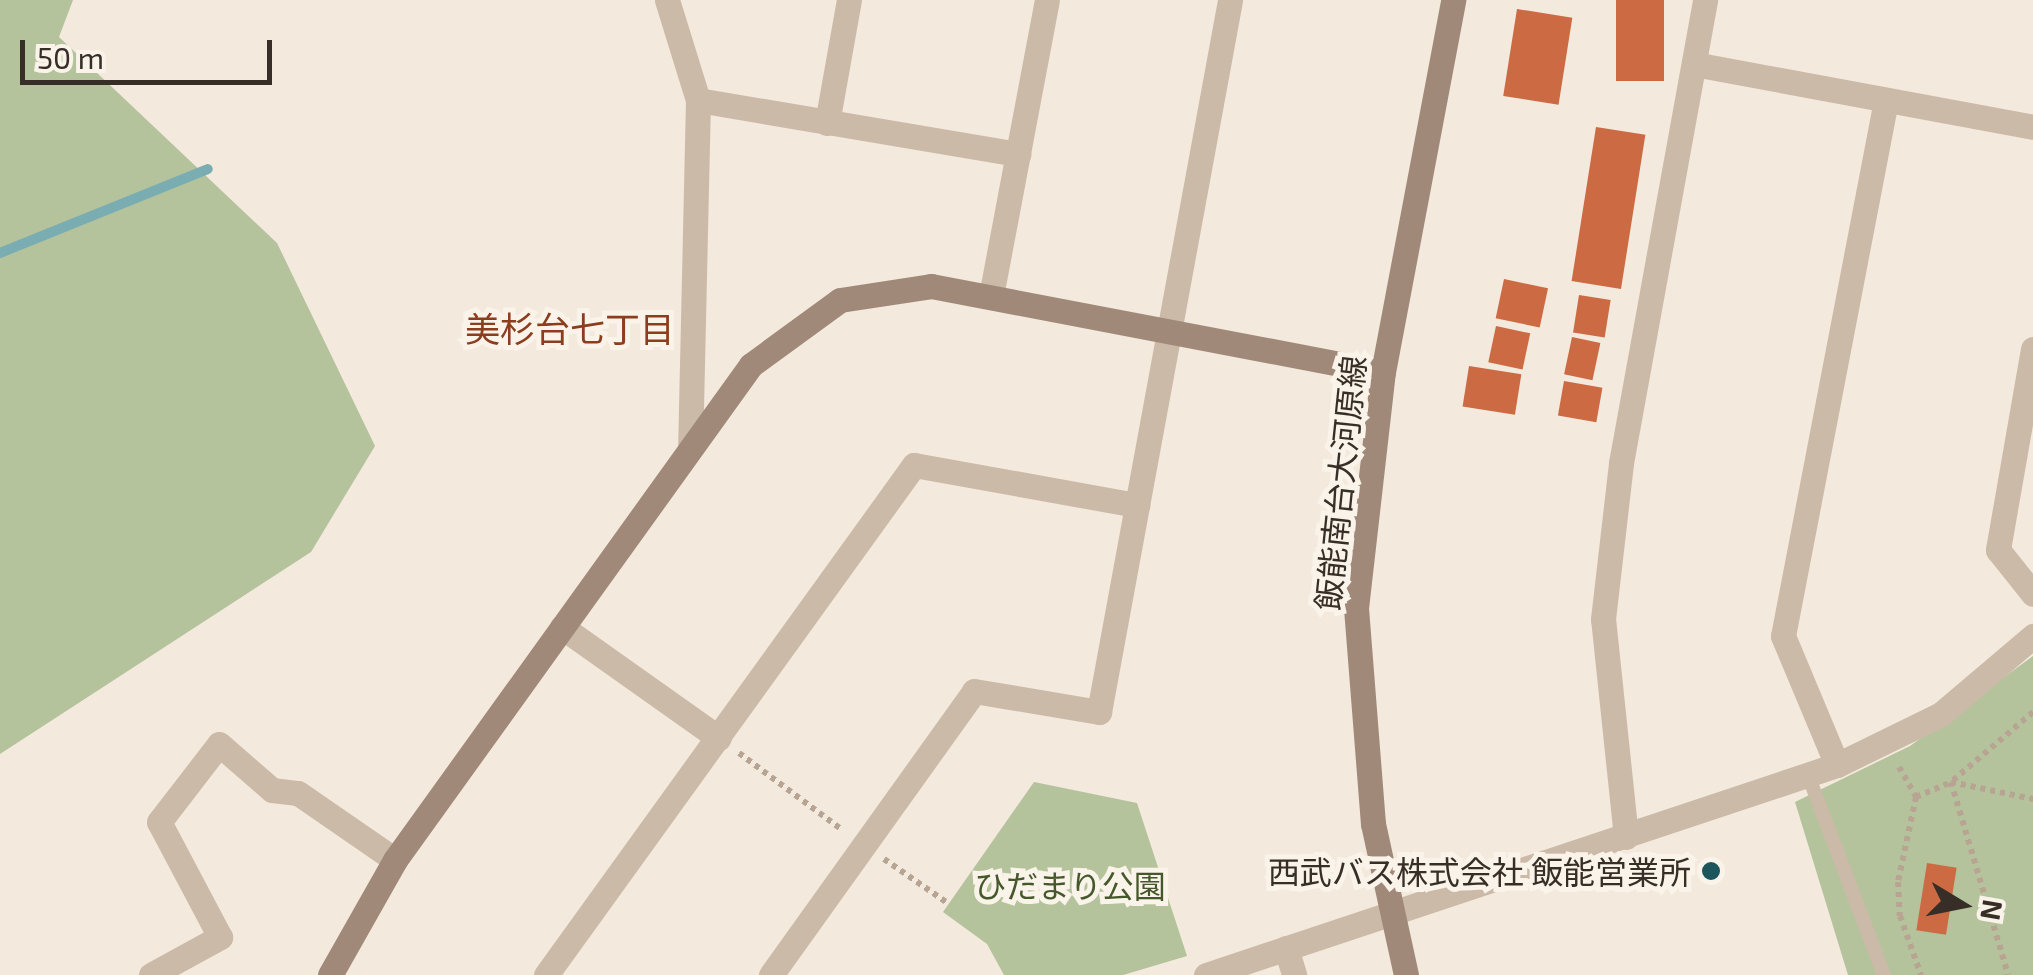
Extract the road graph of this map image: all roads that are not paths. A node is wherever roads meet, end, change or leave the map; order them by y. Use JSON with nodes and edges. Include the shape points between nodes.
{"nodes":[{"id":1,"x":666,"y":0,"type":"edge"},
{"id":2,"x":849,"y":0,"type":"edge"},
{"id":3,"x":1047,"y":0,"type":"edge"},
{"id":4,"x":1230,"y":0,"type":"edge"},
{"id":5,"x":1453,"y":0,"type":"edge"},
{"id":6,"x":1705,"y":0,"type":"edge"},
{"id":7,"x":1694,"y":64,"type":"junction"},
{"id":8,"x":698,"y":100,"type":"junction"},
{"id":9,"x":1886,"y":100,"type":"junction"},
{"id":10,"x":827,"y":123,"type":"junction"},
{"id":11,"x":2033,"y":127,"type":"edge"},
{"id":12,"x":1018,"y":154,"type":"junction"},
{"id":13,"x":991,"y":296,"type":"junction"},
{"id":14,"x":1170,"y":328,"type":"junction"},
{"id":15,"x":2033,"y":350,"type":"edge"},
{"id":16,"x":1383,"y":372,"type":"junction"},
{"id":17,"x":690,"y":447,"type":"junction"},
{"id":18,"x":1137,"y":505,"type":"junction"},
{"id":19,"x":2033,"y":594,"type":"edge"},
{"id":20,"x":562,"y":627,"type":"junction"},
{"id":21,"x":2033,"y":636,"type":"edge"},
{"id":22,"x":719,"y":738,"type":"junction"},
{"id":23,"x":1837,"y":766,"type":"junction"},
{"id":24,"x":1808,"y":775,"type":"junction"},
{"id":25,"x":1626,"y":837,"type":"junction"},
{"id":26,"x":395,"y":860,"type":"junction"},
{"id":27,"x":1386,"y":914,"type":"junction"},
{"id":28,"x":1286,"y":948,"type":"junction"},
{"id":29,"x":151,"y":975,"type":"edge"},
{"id":30,"x":330,"y":975,"type":"edge"},
{"id":31,"x":546,"y":975,"type":"edge"},
{"id":32,"x":771,"y":975,"type":"edge"},
{"id":33,"x":1206,"y":975,"type":"edge"},
{"id":34,"x":1294,"y":975,"type":"edge"},
{"id":35,"x":1406,"y":975,"type":"edge"},
{"id":36,"x":1884,"y":975,"type":"edge"}],
"edges":[{"from":1,"to":8,"type":"street"},
{"from":2,"to":10,"type":"street"},
{"from":3,"to":12,"type":"street"},
{"from":4,"to":14,"type":"street"},
{"from":5,"to":16,"type":"street","name":"飯能南台大河原線"},
{"from":6,"to":7,"type":"street"},
{"from":7,"to":9,"type":"street"},
{"from":7,"to":25,"type":"street","via":[[1621,462],[1604,619]]},
{"from":8,"to":10,"type":"street"},
{"from":8,"to":17,"type":"street"},
{"from":9,"to":11,"type":"street"},
{"from":9,"to":23,"type":"street","via":[[1783,636]]},
{"from":10,"to":12,"type":"street"},
{"from":12,"to":13,"type":"street"},
{"from":13,"to":14,"type":"street"},
{"from":13,"to":17,"type":"street","via":[[932,286],[840,300],[751,364]]},
{"from":14,"to":16,"type":"street"},
{"from":14,"to":18,"type":"street"},
{"from":15,"to":19,"type":"street","via":[[1998,550]]},
{"from":16,"to":27,"type":"street","name":"飯能南台大河原線","via":[[1356,608],[1360,717]]},
{"from":17,"to":20,"type":"street"},
{"from":18,"to":22,"type":"street","via":[[914,465]]},
{"from":18,"to":32,"type":"street","via":[[1099,712],[974,690]]},
{"from":20,"to":22,"type":"street"},
{"from":20,"to":26,"type":"street"},
{"from":21,"to":23,"type":"street","via":[[1941,714]]},
{"from":22,"to":31,"type":"street"},
{"from":23,"to":24,"type":"street"},
{"from":24,"to":25,"type":"street"},
{"from":24,"to":36,"type":"lane"},
{"from":25,"to":27,"type":"street"},
{"from":26,"to":29,"type":"street","via":[[298,793],[272,790],[219,744],[159,822],[220,938]]},
{"from":26,"to":30,"type":"street"},
{"from":27,"to":28,"type":"street"},
{"from":27,"to":35,"type":"street","name":"飯能南台大河原線"},
{"from":28,"to":33,"type":"street"},
{"from":28,"to":34,"type":"street"}]}
